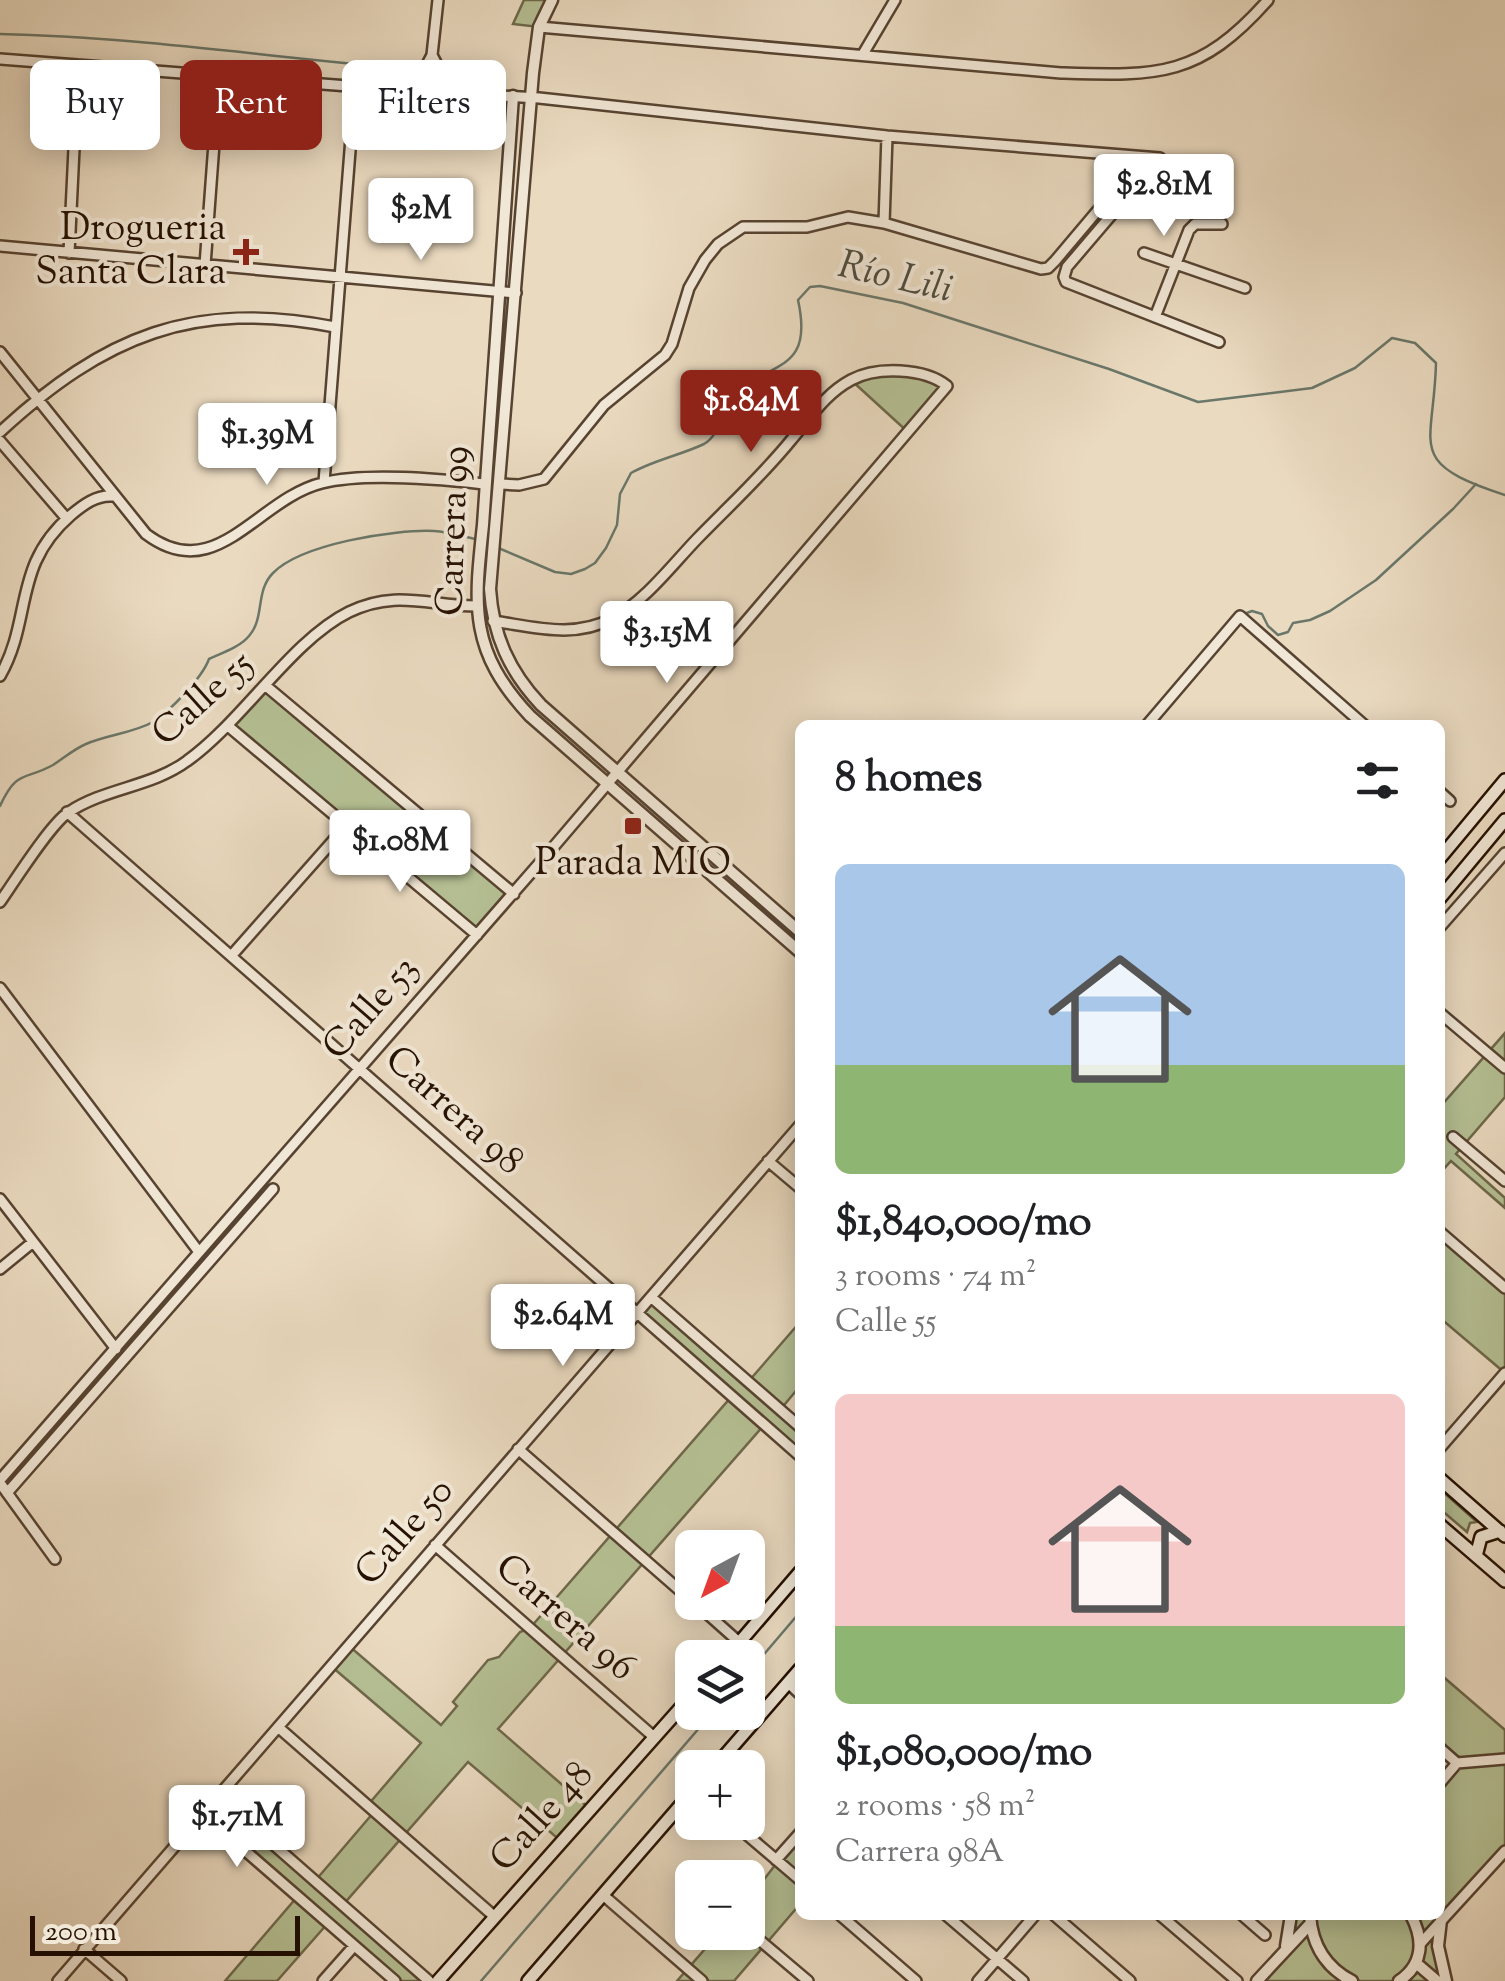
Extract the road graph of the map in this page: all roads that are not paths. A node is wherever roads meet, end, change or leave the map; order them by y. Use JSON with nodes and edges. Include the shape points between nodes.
{"nodes":[{"id":1,"x":438,"y":0,"type":"edge"},
{"id":2,"x":552,"y":0,"type":"edge"},
{"id":3,"x":895,"y":0,"type":"edge"},
{"id":4,"x":1268,"y":0,"type":"edge"},
{"id":5,"x":539,"y":26,"type":"junction"},
{"id":6,"x":863,"y":54,"type":"junction"},
{"id":7,"x":432,"y":55,"type":"junction"},
{"id":8,"x":0,"y":58,"type":"edge"},
{"id":9,"x":30,"y":60,"type":"edge"},
{"id":10,"x":429,"y":60,"type":"edge"},
{"id":11,"x":435,"y":60,"type":"edge"},
{"id":12,"x":506,"y":96,"type":"edge"},
{"id":13,"x":512,"y":96,"type":"junction"},
{"id":14,"x":532,"y":97,"type":"junction"},
{"id":15,"x":887,"y":136,"type":"junction"},
{"id":16,"x":74,"y":150,"type":"edge"},
{"id":17,"x":213,"y":150,"type":"edge"},
{"id":18,"x":349,"y":150,"type":"edge"},
{"id":19,"x":1142,"y":158,"type":"junction"},
{"id":20,"x":884,"y":223,"type":"junction"},
{"id":21,"x":1222,"y":224,"type":"dead end"},
{"id":22,"x":0,"y":246,"type":"edge"},
{"id":23,"x":1144,"y":252,"type":"dead end"},
{"id":24,"x":69,"y":253,"type":"junction"},
{"id":25,"x":205,"y":264,"type":"junction"},
{"id":26,"x":1175,"y":264,"type":"junction"},
{"id":27,"x":340,"y":276,"type":"junction"},
{"id":28,"x":1244,"y":288,"type":"dead end"},
{"id":29,"x":498,"y":291,"type":"junction"},
{"id":30,"x":516,"y":293,"type":"junction"},
{"id":31,"x":1154,"y":317,"type":"junction"},
{"id":32,"x":336,"y":326,"type":"junction"},
{"id":33,"x":1219,"y":342,"type":"dead end"},
{"id":34,"x":0,"y":352,"type":"edge"},
{"id":35,"x":40,"y":400,"type":"junction"},
{"id":36,"x":0,"y":432,"type":"edge"},
{"id":37,"x":0,"y":441,"type":"edge"},
{"id":38,"x":324,"y":482,"type":"junction"},
{"id":39,"x":484,"y":484,"type":"junction"},
{"id":40,"x":501,"y":484,"type":"junction"},
{"id":41,"x":113,"y":496,"type":"junction"},
{"id":42,"x":67,"y":518,"type":"junction"},
{"id":43,"x":476,"y":606,"type":"junction"},
{"id":44,"x":493,"y":621,"type":"junction"},
{"id":45,"x":0,"y":676,"type":"edge"},
{"id":46,"x":266,"y":686,"type":"junction"},
{"id":47,"x":1151,"y":720,"type":"edge"},
{"id":48,"x":1358,"y":720,"type":"edge"},
{"id":49,"x":228,"y":726,"type":"junction"},
{"id":50,"x":618,"y":773,"type":"junction"},
{"id":51,"x":1505,"y":780,"type":"edge"},
{"id":52,"x":608,"y":784,"type":"junction"},
{"id":53,"x":1445,"y":797,"type":"edge"},
{"id":54,"x":1450,"y":802,"type":"dead end"},
{"id":55,"x":67,"y":812,"type":"junction"},
{"id":56,"x":1505,"y":820,"type":"edge"},
{"id":57,"x":347,"y":826,"type":"junction"},
{"id":58,"x":1445,"y":852,"type":"edge"},
{"id":59,"x":1505,"y":854,"type":"edge"},
{"id":60,"x":1445,"y":892,"type":"edge"},
{"id":61,"x":514,"y":894,"type":"junction"},
{"id":62,"x":0,"y":902,"type":"edge"},
{"id":63,"x":1445,"y":921,"type":"edge"},
{"id":64,"x":795,"y":928,"type":"edge"},
{"id":65,"x":477,"y":935,"type":"junction"},
{"id":66,"x":795,"y":948,"type":"edge"},
{"id":67,"x":232,"y":954,"type":"junction"},
{"id":68,"x":0,"y":988,"type":"edge"},
{"id":69,"x":1445,"y":1016,"type":"edge"},
{"id":70,"x":1505,"y":1068,"type":"edge"},
{"id":71,"x":360,"y":1069,"type":"junction"},
{"id":72,"x":795,"y":1131,"type":"edge"},
{"id":73,"x":1453,"y":1136,"type":"dead end"},
{"id":74,"x":768,"y":1161,"type":"junction"},
{"id":75,"x":1505,"y":1180,"type":"edge"},
{"id":76,"x":795,"y":1184,"type":"edge"},
{"id":77,"x":273,"y":1188,"type":"dead end"},
{"id":78,"x":0,"y":1198,"type":"edge"},
{"id":79,"x":1445,"y":1236,"type":"edge"},
{"id":80,"x":33,"y":1242,"type":"junction"},
{"id":81,"x":199,"y":1252,"type":"junction"},
{"id":82,"x":0,"y":1268,"type":"edge"},
{"id":83,"x":1505,"y":1288,"type":"edge"},
{"id":84,"x":651,"y":1297,"type":"junction"},
{"id":85,"x":636,"y":1314,"type":"junction"},
{"id":86,"x":116,"y":1349,"type":"junction"},
{"id":87,"x":1505,"y":1373,"type":"edge"},
{"id":88,"x":795,"y":1424,"type":"edge"},
{"id":89,"x":1445,"y":1442,"type":"edge"},
{"id":90,"x":518,"y":1449,"type":"junction"},
{"id":91,"x":795,"y":1452,"type":"edge"},
{"id":92,"x":0,"y":1481,"type":"edge"},
{"id":93,"x":1445,"y":1483,"type":"edge"},
{"id":94,"x":7,"y":1494,"type":"junction"},
{"id":95,"x":1445,"y":1529,"type":"edge"},
{"id":96,"x":1502,"y":1534,"type":"edge"},
{"id":97,"x":435,"y":1545,"type":"junction"},
{"id":98,"x":1476,"y":1556,"type":"junction"},
{"id":99,"x":55,"y":1559,"type":"dead end"},
{"id":100,"x":795,"y":1578,"type":"edge"},
{"id":101,"x":1505,"y":1581,"type":"edge"},
{"id":102,"x":675,"y":1586,"type":"edge"},
{"id":103,"x":714,"y":1620,"type":"edge"},
{"id":104,"x":737,"y":1640,"type":"edge"},
{"id":105,"x":741,"y":1640,"type":"edge"},
{"id":106,"x":795,"y":1675,"type":"edge"},
{"id":107,"x":788,"y":1683,"type":"junction"},
{"id":108,"x":795,"y":1689,"type":"edge"},
{"id":109,"x":675,"y":1714,"type":"edge"},
{"id":110,"x":278,"y":1728,"type":"junction"},
{"id":111,"x":654,"y":1738,"type":"junction"},
{"id":112,"x":730,"y":1750,"type":"edge"},
{"id":113,"x":1445,"y":1752,"type":"edge"},
{"id":114,"x":1505,"y":1759,"type":"edge"},
{"id":115,"x":1457,"y":1763,"type":"junction"},
{"id":116,"x":1445,"y":1776,"type":"edge"},
{"id":117,"x":218,"y":1796,"type":"junction"},
{"id":118,"x":675,"y":1812,"type":"edge"},
{"id":119,"x":203,"y":1814,"type":"junction"},
{"id":120,"x":795,"y":1838,"type":"edge"},
{"id":121,"x":753,"y":1840,"type":"edge"},
{"id":122,"x":1505,"y":1850,"type":"edge"},
{"id":123,"x":776,"y":1860,"type":"junction"},
{"id":124,"x":795,"y":1876,"type":"edge"},
{"id":125,"x":603,"y":1896,"type":"junction"},
{"id":126,"x":495,"y":1917,"type":"junction"},
{"id":127,"x":1445,"y":1917,"type":"edge"},
{"id":128,"x":846,"y":1920,"type":"edge"},
{"id":129,"x":952,"y":1920,"type":"edge"},
{"id":130,"x":1031,"y":1920,"type":"edge"},
{"id":131,"x":1060,"y":1920,"type":"edge"},
{"id":132,"x":1166,"y":1920,"type":"edge"},
{"id":133,"x":1248,"y":1920,"type":"edge"},
{"id":134,"x":1290,"y":1920,"type":"edge"},
{"id":135,"x":1309,"y":1920,"type":"edge"},
{"id":136,"x":1310,"y":1920,"type":"edge"},
{"id":137,"x":1412,"y":1920,"type":"edge"},
{"id":138,"x":1442,"y":1920,"type":"joint"},
{"id":139,"x":1265,"y":1935,"type":"dead end"},
{"id":140,"x":1421,"y":1943,"type":"junction"},
{"id":141,"x":765,"y":1945,"type":"edge"},
{"id":142,"x":354,"y":1946,"type":"junction"},
{"id":143,"x":84,"y":1949,"type":"junction"},
{"id":144,"x":1284,"y":1952,"type":"junction"},
{"id":145,"x":997,"y":1959,"type":"junction"},
{"id":146,"x":1416,"y":1963,"type":"junction"},
{"id":147,"x":392,"y":1980,"type":"edge"},
{"id":148,"x":58,"y":1981,"type":"edge"},
{"id":149,"x":122,"y":1981,"type":"edge"},
{"id":150,"x":323,"y":1981,"type":"edge"},
{"id":151,"x":428,"y":1981,"type":"edge"},
{"id":152,"x":438,"y":1981,"type":"edge"},
{"id":153,"x":528,"y":1981,"type":"edge"},
{"id":154,"x":702,"y":1981,"type":"edge"},
{"id":155,"x":808,"y":1981,"type":"edge"},
{"id":156,"x":916,"y":1981,"type":"edge"},
{"id":157,"x":978,"y":1981,"type":"edge"},
{"id":158,"x":1023,"y":1981,"type":"edge"},
{"id":159,"x":1130,"y":1981,"type":"edge"},
{"id":160,"x":1237,"y":1981,"type":"edge"},
{"id":161,"x":1257,"y":1981,"type":"edge"},
{"id":162,"x":1352,"y":1981,"type":"edge"},
{"id":163,"x":1401,"y":1981,"type":"edge"},
{"id":164,"x":1437,"y":1981,"type":"edge"},
{"id":165,"x":1446,"y":1981,"type":"edge"}],
"edges":[{"from":1,"to":7,"type":"street"},
{"from":2,"to":5,"type":"street"},
{"from":3,"to":6,"type":"street"},
{"from":4,"to":6,"type":"street","via":[[1242,29],[1190,64],[1142,75]]},
{"from":5,"to":6,"type":"street"},
{"from":5,"to":14,"type":"street","name":"Carrera 99"},
{"from":7,"to":10,"type":"street"},
{"from":7,"to":11,"type":"street"},
{"from":8,"to":9,"type":"street"},
{"from":12,"to":13,"type":"street"},
{"from":13,"to":14,"type":"street"},
{"from":13,"to":29,"type":"street","name":"Carrera 99"},
{"from":14,"to":15,"type":"street"},
{"from":14,"to":30,"type":"street","name":"Carrera 99"},
{"from":15,"to":19,"type":"street"},
{"from":15,"to":20,"type":"street"},
{"from":16,"to":24,"type":"street"},
{"from":17,"to":25,"type":"street"},
{"from":18,"to":27,"type":"street"},
{"from":19,"to":20,"type":"street","via":[[1041,270]]},
{"from":19,"to":31,"type":"street","via":[[1160,158],[1064,276]]},
{"from":20,"to":40,"type":"street","via":[[848,217],[734,232],[697,274],[665,355],[604,405],[544,478]]},
{"from":21,"to":26,"type":"street","via":[[1188,230]]},
{"from":22,"to":24,"type":"street"},
{"from":23,"to":26,"type":"street"},
{"from":24,"to":25,"type":"street"},
{"from":25,"to":27,"type":"street"},
{"from":26,"to":28,"type":"street"},
{"from":26,"to":31,"type":"street"},
{"from":27,"to":29,"type":"street"},
{"from":27,"to":32,"type":"street"},
{"from":29,"to":30,"type":"street"},
{"from":29,"to":39,"type":"street","name":"Carrera 99"},
{"from":30,"to":40,"type":"street","name":"Carrera 99"},
{"from":31,"to":33,"type":"street"},
{"from":32,"to":35,"type":"street","via":[[286,317],[194,320],[118,346]]},
{"from":32,"to":38,"type":"street"},
{"from":34,"to":35,"type":"street"},
{"from":35,"to":36,"type":"street"},
{"from":35,"to":41,"type":"street"},
{"from":37,"to":42,"type":"street"},
{"from":38,"to":39,"type":"street"},
{"from":38,"to":41,"type":"street","via":[[206,551],[174,550],[146,534]]},
{"from":39,"to":43,"type":"street","name":"Carrera 99"},
{"from":40,"to":44,"type":"street","name":"Carrera 99"},
{"from":41,"to":42,"type":"street","via":[[95,498]]},
{"from":42,"to":45,"type":"street","via":[[32,565]]},
{"from":43,"to":46,"type":"street","name":"Calle 55","via":[[397,599],[348,612]]},
{"from":43,"to":52,"type":"street","name":"Carrera 99","via":[[492,662],[514,699]]},
{"from":44,"to":50,"type":"street","name":"Carrera 99","via":[[526,690]]},
{"from":44,"to":50,"type":"street","name":"Calle 53","via":[[562,632],[616,617],[776,457],[823,400],[852,380],[889,372],[936,378],[947,386]]},
{"from":46,"to":49,"type":"street","name":"Calle 55"},
{"from":46,"to":61,"type":"street"},
{"from":47,"to":48,"type":"street","via":[[1240,616]]},
{"from":49,"to":55,"type":"street","name":"Calle 55","via":[[164,776]]},
{"from":49,"to":57,"type":"street"},
{"from":50,"to":52,"type":"street","name":"Calle 53"},
{"from":50,"to":64,"type":"street","name":"Carrera 99"},
{"from":51,"to":58,"type":"main road"},
{"from":52,"to":61,"type":"street","name":"Calle 53"},
{"from":52,"to":66,"type":"street","name":"Carrera 99"},
{"from":53,"to":54,"type":"street"},
{"from":55,"to":62,"type":"street"},
{"from":55,"to":67,"type":"street","name":"Carrera 98"},
{"from":56,"to":60,"type":"main road"},
{"from":57,"to":65,"type":"street"},
{"from":57,"to":67,"type":"street"},
{"from":59,"to":63,"type":"street"},
{"from":61,"to":65,"type":"street","name":"Calle 53"},
{"from":65,"to":71,"type":"street","name":"Calle 53"},
{"from":67,"to":71,"type":"street","name":"Carrera 98"},
{"from":68,"to":81,"type":"street"},
{"from":69,"to":70,"type":"street"},
{"from":71,"to":81,"type":"street","name":"Calle 53"},
{"from":71,"to":85,"type":"street","name":"Carrera 98"},
{"from":72,"to":74,"type":"street","name":"Calle 50"},
{"from":73,"to":75,"type":"street"},
{"from":74,"to":76,"type":"street"},
{"from":74,"to":84,"type":"street","name":"Calle 50"},
{"from":77,"to":94,"type":"street"},
{"from":78,"to":80,"type":"street"},
{"from":79,"to":83,"type":"street"},
{"from":80,"to":82,"type":"street"},
{"from":80,"to":86,"type":"street"},
{"from":81,"to":86,"type":"street","name":"Calle 53"},
{"from":84,"to":85,"type":"street","name":"Calle 50"},
{"from":84,"to":88,"type":"street"},
{"from":85,"to":90,"type":"street","name":"Calle 50"},
{"from":85,"to":91,"type":"street","name":"Carrera 98"},
{"from":86,"to":92,"type":"street","name":"Calle 53"},
{"from":87,"to":89,"type":"street"},
{"from":90,"to":97,"type":"street","name":"Calle 50"},
{"from":90,"to":102,"type":"street"},
{"from":92,"to":94,"type":"street"},
{"from":93,"to":96,"type":"main road"},
{"from":94,"to":99,"type":"street"},
{"from":95,"to":98,"type":"main road"},
{"from":96,"to":98,"type":"main road","via":[[1481,1537]]},
{"from":97,"to":110,"type":"street","name":"Calle 50"},
{"from":97,"to":111,"type":"street","name":"Carrera 96"},
{"from":98,"to":101,"type":"main road"},
{"from":100,"to":105,"type":"main road"},
{"from":103,"to":104,"type":"street"},
{"from":106,"to":107,"type":"main road"},
{"from":107,"to":108,"type":"street"},
{"from":107,"to":112,"type":"main road"},
{"from":109,"to":111,"type":"main road","name":"Calle 48"},
{"from":110,"to":117,"type":"street","name":"Calle 50"},
{"from":110,"to":126,"type":"street"},
{"from":111,"to":126,"type":"main road","name":"Calle 48"},
{"from":113,"to":115,"type":"street"},
{"from":114,"to":115,"type":"street"},
{"from":115,"to":116,"type":"street"},
{"from":117,"to":119,"type":"street","name":"Calle 50"},
{"from":117,"to":151,"type":"street"},
{"from":118,"to":125,"type":"main road"},
{"from":119,"to":142,"type":"street"},
{"from":119,"to":143,"type":"street","name":"Calle 50"},
{"from":120,"to":123,"type":"street"},
{"from":121,"to":123,"type":"street"},
{"from":122,"to":127,"type":"street"},
{"from":123,"to":124,"type":"street"},
{"from":125,"to":153,"type":"main road"},
{"from":125,"to":154,"type":"street"},
{"from":126,"to":152,"type":"main road","name":"Calle 48"},
{"from":128,"to":156,"type":"street"},
{"from":129,"to":145,"type":"street"},
{"from":130,"to":145,"type":"street"},
{"from":131,"to":159,"type":"street"},
{"from":132,"to":160,"type":"street"},
{"from":133,"to":139,"type":"street"},
{"from":134,"to":144,"type":"street"},
{"from":135,"to":144,"type":"street"},
{"from":136,"to":162,"type":"street","via":[[1326,1961]]},
{"from":137,"to":140,"type":"street"},
{"from":138,"to":140,"type":"street"},
{"from":138,"to":165,"type":"street","via":[[1438,1946]]},
{"from":140,"to":146,"type":"street"},
{"from":141,"to":155,"type":"street"},
{"from":142,"to":147,"type":"street"},
{"from":142,"to":150,"type":"street"},
{"from":143,"to":148,"type":"street","name":"Calle 50"},
{"from":143,"to":149,"type":"street"},
{"from":144,"to":161,"type":"street"},
{"from":145,"to":157,"type":"street"},
{"from":145,"to":158,"type":"street"},
{"from":146,"to":163,"type":"street"},
{"from":146,"to":164,"type":"street"}]}
